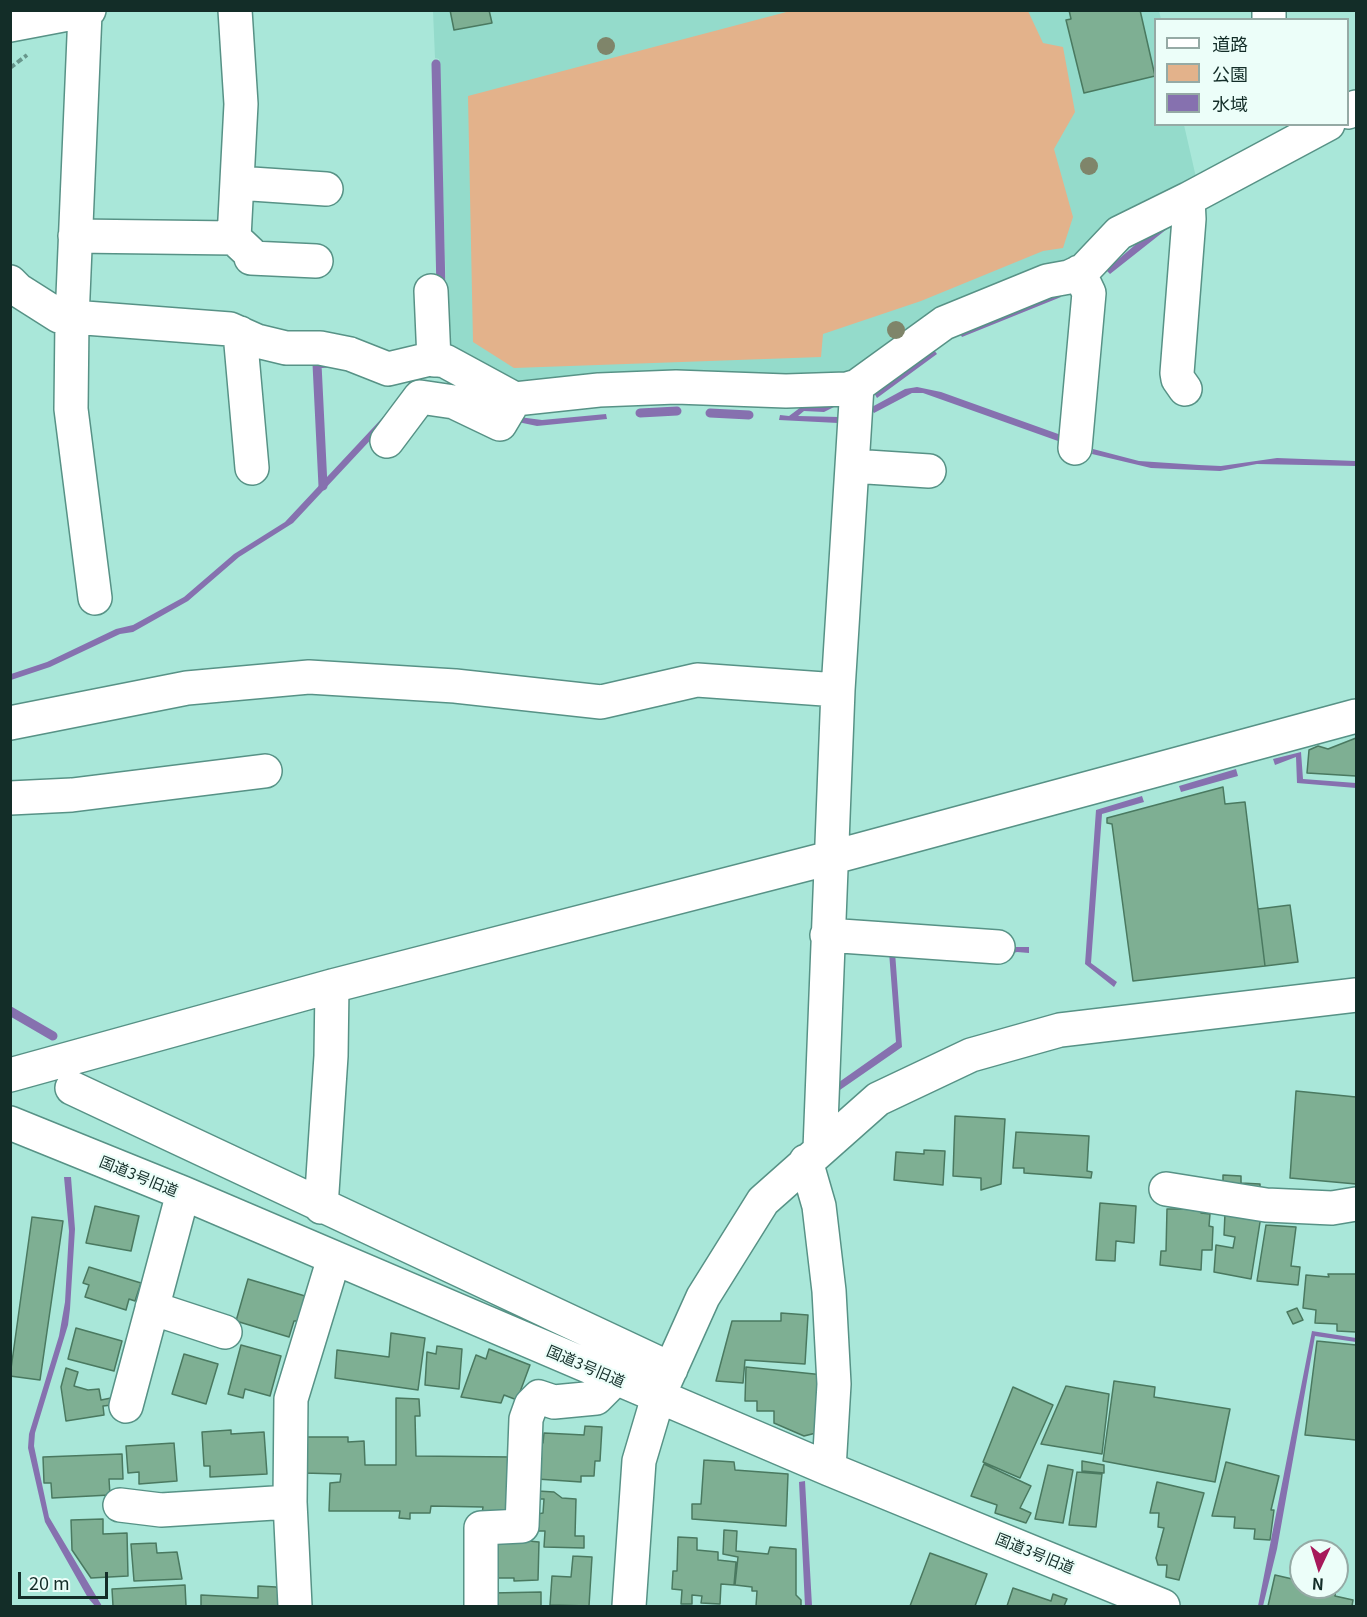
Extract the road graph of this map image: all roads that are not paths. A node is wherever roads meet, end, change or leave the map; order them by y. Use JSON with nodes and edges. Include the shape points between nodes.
{"nodes":[{"id":1,"x":236,"y":10,"type":"edge"},
{"id":2,"x":87,"y":12,"type":"edge"},
{"id":3,"x":10,"y":25,"type":"edge"},
{"id":4,"x":1321,"y":126,"type":"edge"},
{"id":5,"x":1272,"y":140,"type":"edge"},
{"id":6,"x":237,"y":183,"type":"junction"},
{"id":7,"x":326,"y":189,"type":"dead end"},
{"id":8,"x":1188,"y":200,"type":"junction"},
{"id":9,"x":75,"y":236,"type":"junction"},
{"id":10,"x":234,"y":238,"type":"junction"},
{"id":11,"x":316,"y":261,"type":"dead end"},
{"id":12,"x":1079,"y":272,"type":"junction"},
{"id":13,"x":13,"y":288,"type":"edge"},
{"id":14,"x":431,"y":291,"type":"dead end"},
{"id":15,"x":72,"y":319,"type":"junction"},
{"id":16,"x":240,"y":333,"type":"junction"},
{"id":17,"x":434,"y":360,"type":"junction"},
{"id":18,"x":857,"y":386,"type":"junction"},
{"id":19,"x":1185,"y":389,"type":"dead end"},
{"id":20,"x":515,"y":399,"type":"junction"},
{"id":21,"x":387,"y":441,"type":"dead end"},
{"id":22,"x":1075,"y":448,"type":"dead end"},
{"id":23,"x":852,"y":466,"type":"junction"},
{"id":24,"x":252,"y":468,"type":"dead end"},
{"id":25,"x":929,"y":471,"type":"dead end"},
{"id":26,"x":94,"y":598,"type":"dead end"},
{"id":27,"x":838,"y":690,"type":"junction"},
{"id":28,"x":1356,"y":716,"type":"edge"},
{"id":29,"x":10,"y":723,"type":"edge"},
{"id":30,"x":265,"y":771,"type":"dead end"},
{"id":31,"x":10,"y":798,"type":"edge"},
{"id":32,"x":830,"y":858,"type":"junction"},
{"id":33,"x":827,"y":935,"type":"junction"},
{"id":34,"x":998,"y":947,"type":"dead end"},
{"id":35,"x":332,"y":986,"type":"junction"},
{"id":36,"x":1356,"y":995,"type":"edge"},
{"id":37,"x":10,"y":1075,"type":"edge"},
{"id":38,"x":72,"y":1088,"type":"dead end"},
{"id":39,"x":10,"y":1123,"type":"edge"},
{"id":40,"x":813,"y":1155,"type":"junction"},
{"id":41,"x":1166,"y":1189,"type":"dead end"},
{"id":42,"x":183,"y":1193,"type":"junction"},
{"id":43,"x":1356,"y":1204,"type":"edge"},
{"id":44,"x":321,"y":1207,"type":"junction"},
{"id":45,"x":334,"y":1258,"type":"junction"},
{"id":46,"x":152,"y":1308,"type":"junction"},
{"id":47,"x":225,"y":1332,"type":"dead end"},
{"id":48,"x":615,"y":1379,"type":"junction"},
{"id":49,"x":665,"y":1383,"type":"junction"},
{"id":50,"x":126,"y":1406,"type":"dead end"},
{"id":51,"x":829,"y":1469,"type":"junction"},
{"id":52,"x":290,"y":1502,"type":"junction"},
{"id":53,"x":120,"y":1505,"type":"dead end"},
{"id":54,"x":295,"y":1606,"type":"edge"},
{"id":55,"x":481,"y":1606,"type":"edge"},
{"id":56,"x":629,"y":1606,"type":"edge"},
{"id":57,"x":1163,"y":1606,"type":"edge"}],
"edges":[{"from":1,"to":6,"type":"street","via":[[241,104]]},
{"from":2,"to":3,"type":"street"},
{"from":2,"to":9,"type":"street"},
{"from":4,"to":5,"type":"street"},
{"from":5,"to":8,"type":"street"},
{"from":6,"to":7,"type":"street"},
{"from":6,"to":10,"type":"street"},
{"from":8,"to":12,"type":"street","via":[[1119,233]]},
{"from":8,"to":19,"type":"street","via":[[1177,373]]},
{"from":9,"to":10,"type":"street"},
{"from":9,"to":15,"type":"street"},
{"from":10,"to":11,"type":"street","via":[[251,258]]},
{"from":12,"to":18,"type":"street","via":[[944,323]]},
{"from":12,"to":22,"type":"street","via":[[1089,293]]},
{"from":13,"to":15,"type":"street","via":[[59,316]]},
{"from":14,"to":17,"type":"street"},
{"from":15,"to":16,"type":"street","via":[[230,329]]},
{"from":15,"to":26,"type":"street","via":[[71,409]]},
{"from":16,"to":17,"type":"street","via":[[286,348],[320,348],[350,354],[388,369]]},
{"from":16,"to":24,"type":"street"},
{"from":17,"to":20,"type":"street","via":[[444,361]]},
{"from":18,"to":20,"type":"street","via":[[786,391],[676,387]]},
{"from":18,"to":23,"type":"street"},
{"from":20,"to":21,"type":"street","via":[[500,424],[454,402],[420,397]]},
{"from":23,"to":25,"type":"street"},
{"from":23,"to":27,"type":"street"},
{"from":27,"to":29,"type":"street","via":[[697,680],[601,702],[455,686],[309,677],[187,688]]},
{"from":27,"to":32,"type":"street"},
{"from":28,"to":32,"type":"street"},
{"from":30,"to":31,"type":"street","via":[[72,795]]},
{"from":32,"to":33,"type":"street"},
{"from":32,"to":35,"type":"street"},
{"from":33,"to":34,"type":"street"},
{"from":33,"to":40,"type":"street"},
{"from":35,"to":37,"type":"street"},
{"from":35,"to":44,"type":"street"},
{"from":36,"to":40,"type":"street","via":[[1060,1030],[971,1055],[878,1099]]},
{"from":38,"to":44,"type":"street"},
{"from":39,"to":42,"type":"street","name":"国道3号旧道"},
{"from":40,"to":49,"type":"street","via":[[763,1201],[703,1297]]},
{"from":40,"to":51,"type":"street","via":[[829,1291],[834,1384]]},
{"from":41,"to":43,"type":"street","via":[[1266,1205],[1332,1208]]},
{"from":42,"to":45,"type":"street","name":"国道3号旧道"},
{"from":42,"to":46,"type":"street"},
{"from":44,"to":49,"type":"street"},
{"from":45,"to":48,"type":"street","name":"国道3号旧道"},
{"from":45,"to":52,"type":"street","via":[[291,1399]]},
{"from":46,"to":47,"type":"street"},
{"from":46,"to":50,"type":"street"},
{"from":48,"to":49,"type":"street","name":"国道3号旧道"},
{"from":48,"to":55,"type":"street","via":[[596,1398],[554,1402],[538,1398],[531,1405],[526,1419],[522,1526],[482,1527]]},
{"from":49,"to":51,"type":"street","name":"国道3号旧道"},
{"from":49,"to":56,"type":"street","via":[[639,1461]]},
{"from":51,"to":57,"type":"street","name":"国道3号旧道"},
{"from":52,"to":53,"type":"street","via":[[160,1510]]},
{"from":52,"to":54,"type":"street"}]}
